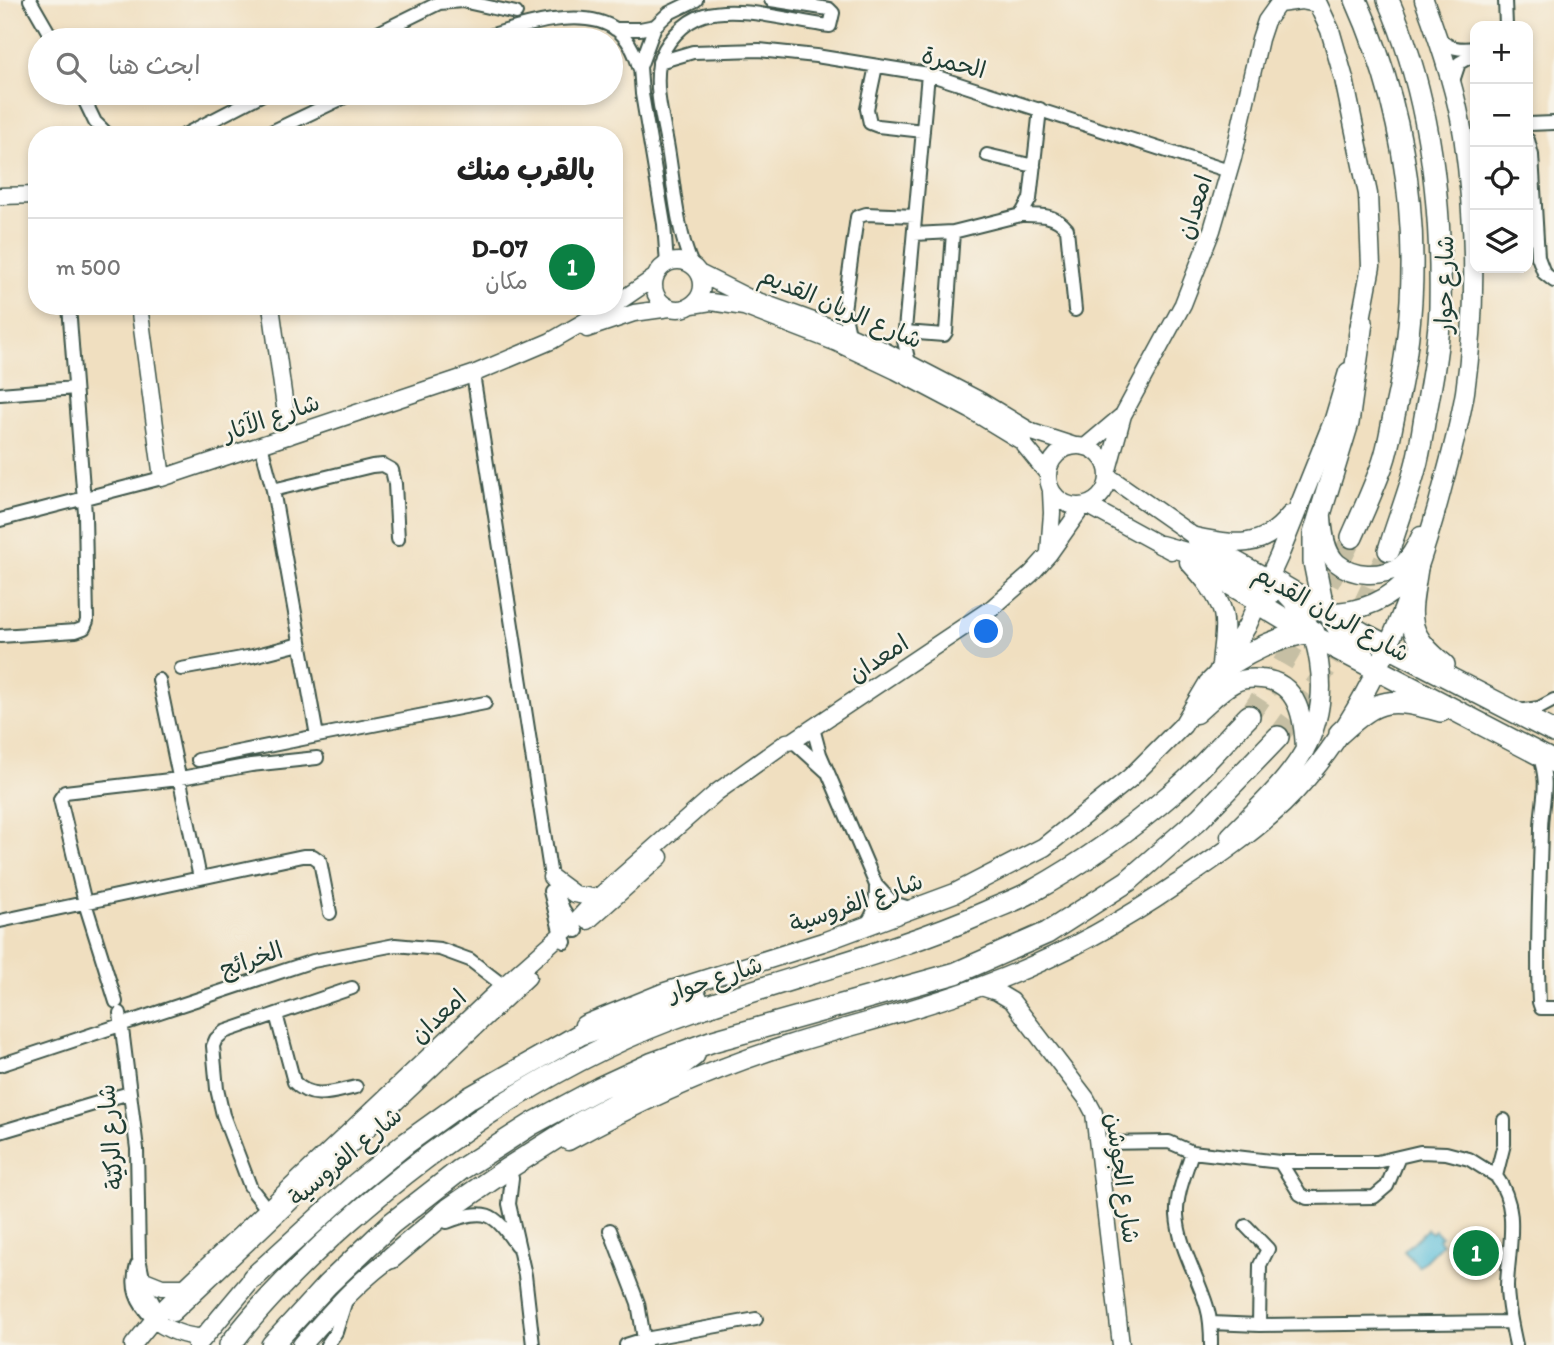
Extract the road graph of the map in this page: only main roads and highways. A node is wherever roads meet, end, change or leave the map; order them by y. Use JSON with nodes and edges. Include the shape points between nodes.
{"nodes":[{"id":1,"x":1356,"y":0,"type":"edge"},
{"id":2,"x":1388,"y":0,"type":"edge"},
{"id":3,"x":1424,"y":0,"type":"edge"},
{"id":4,"x":1317,"y":2,"type":"edge"},
{"id":5,"x":1362,"y":322,"type":"joint"},
{"id":6,"x":1446,"y":475,"type":"junction"},
{"id":7,"x":1311,"y":504,"type":"junction"},
{"id":8,"x":1195,"y":537,"type":"road end"},
{"id":9,"x":1352,"y":537,"type":"tunnel mouth"},
{"id":10,"x":1160,"y":545,"type":"road end"},
{"id":11,"x":1389,"y":550,"type":"tunnel mouth"},
{"id":12,"x":1189,"y":562,"type":"road end"},
{"id":13,"x":1417,"y":568,"type":"junction"},
{"id":14,"x":1263,"y":590,"type":"junction"},
{"id":15,"x":1300,"y":607,"type":"junction"},
{"id":16,"x":1328,"y":612,"type":"junction"},
{"id":17,"x":1351,"y":632,"type":"junction"},
{"id":18,"x":1311,"y":633,"type":"junction"},
{"id":19,"x":1388,"y":646,"type":"junction"},
{"id":20,"x":1376,"y":670,"type":"junction"},
{"id":21,"x":1220,"y":671,"type":"junction"},
{"id":22,"x":1488,"y":697,"type":"junction"},
{"id":23,"x":1249,"y":716,"type":"tunnel mouth"},
{"id":24,"x":1477,"y":721,"type":"junction"},
{"id":25,"x":1183,"y":725,"type":"junction"},
{"id":26,"x":1554,"y":732,"type":"edge"},
{"id":27,"x":1340,"y":733,"type":"junction"},
{"id":28,"x":1278,"y":737,"type":"tunnel mouth"},
{"id":29,"x":1305,"y":750,"type":"junction"},
{"id":30,"x":1546,"y":757,"type":"edge"},
{"id":31,"x":1196,"y":871,"type":"junction"},
{"id":32,"x":778,"y":984,"type":"junction"},
{"id":33,"x":713,"y":1041,"type":"junction"},
{"id":34,"x":391,"y":1258,"type":"junction"},
{"id":35,"x":253,"y":1278,"type":"junction"},
{"id":36,"x":200,"y":1341,"type":"edge"},
{"id":37,"x":230,"y":1345,"type":"edge"},
{"id":38,"x":272,"y":1345,"type":"edge"},
{"id":39,"x":302,"y":1345,"type":"edge"}],
"edges":[{"from":1,"to":9,"type":"highway","name":"شارع حوار","via":[[1373,37],[1405,164],[1412,305],[1384,461]]},
{"from":2,"to":11,"type":"highway","name":"شارع حوار","via":[[1423,105],[1439,231],[1440,309],[1416,468]]},
{"from":3,"to":6,"type":"main road","name":"شارع حوار","via":[[1463,133],[1473,270],[1465,391]]},
{"from":4,"to":5,"type":"main road","via":[[1344,79],[1368,194],[1371,266]]},
{"from":5,"to":7,"type":"highway","via":[[1348,423]]},
{"from":6,"to":7,"type":"main road","via":[[1419,540],[1401,566],[1380,574],[1357,574],[1336,562]]},
{"from":6,"to":13,"type":"main road","name":"شارع حوار"},
{"from":7,"to":8,"type":"main road","via":[[1260,540],[1245,544]]},
{"from":7,"to":14,"type":"main road","name":"شارع الفروسية"},
{"from":7,"to":16,"type":"highway","via":[[1314,562]]},
{"from":10,"to":14,"type":"main road","via":[[1200,556]]},
{"from":12,"to":21,"type":"main road","via":[[1223,612]]},
{"from":13,"to":16,"type":"main road","via":[[1399,589],[1379,602]]},
{"from":13,"to":19,"type":"main road"},
{"from":13,"to":22,"type":"highway","via":[[1412,622],[1417,639]]},
{"from":14,"to":15,"type":"main road"},
{"from":14,"to":16,"type":"highway","name":"شارع الريان القديم"},
{"from":14,"to":18,"type":"highway","name":"شارع الريان القديم"},
{"from":14,"to":21,"type":"main road","name":"شارع الفروسية"},
{"from":15,"to":16,"type":"main road"},
{"from":15,"to":18,"type":"main road"},
{"from":16,"to":17,"type":"highway","name":"شارع الريان القديم"},
{"from":17,"to":18,"type":"highway"},
{"from":17,"to":19,"type":"highway","name":"شارع الريان القديم"},
{"from":17,"to":20,"type":"highway"},
{"from":18,"to":20,"type":"highway","name":"شارع الريان القديم"},
{"from":18,"to":21,"type":"highway","via":[[1281,639]]},
{"from":18,"to":29,"type":"main road","via":[[1322,679],[1321,705]]},
{"from":19,"to":20,"type":"main road"},
{"from":19,"to":22,"type":"highway","name":"شارع الريان القديم"},
{"from":20,"to":24,"type":"highway","name":"شارع الريان القديم"},
{"from":20,"to":27,"type":"main road"},
{"from":21,"to":25,"type":"main road","name":"شارع الفروسية"},
{"from":22,"to":26,"type":"highway","name":"شارع الريان القديم"},
{"from":23,"to":32,"type":"highway","name":"شارع حوار","via":[[1178,789],[1107,844],[1031,892],[944,931]]},
{"from":24,"to":27,"type":"highway","via":[[1392,702],[1373,706]]},
{"from":24,"to":30,"type":"highway","name":"شارع الريان القديم"},
{"from":25,"to":29,"type":"main road","via":[[1237,681],[1267,679],[1294,698],[1303,720]]},
{"from":25,"to":35,"type":"main road","name":"شارع الفروسية","via":[[1130,778],[1044,847],[955,893],[614,1011],[484,1079],[357,1172]]},
{"from":27,"to":31,"type":"main road","via":[[1284,803]]},
{"from":28,"to":33,"type":"highway","via":[[1199,818],[1128,881],[1046,933],[956,973]]},
{"from":29,"to":31,"type":"main road","via":[[1283,780]]},
{"from":31,"to":34,"type":"main road","via":[[1096,935],[1022,970],[715,1071],[590,1129]]},
{"from":32,"to":35,"type":"highway","via":[[688,998],[581,1034],[469,1098],[405,1144]]},
{"from":32,"to":37,"type":"highway","name":"شارع حوار","via":[[696,1010],[582,1059],[440,1146],[306,1259]]},
{"from":33,"to":34,"type":"highway","via":[[668,1074],[507,1169],[449,1209]]},
{"from":33,"to":38,"type":"highway","via":[[599,1088],[460,1170],[392,1223]]},
{"from":34,"to":39,"type":"main road","via":[[348,1295]]},
{"from":35,"to":36,"type":"main road","name":"شارع الفروسية"}]}
